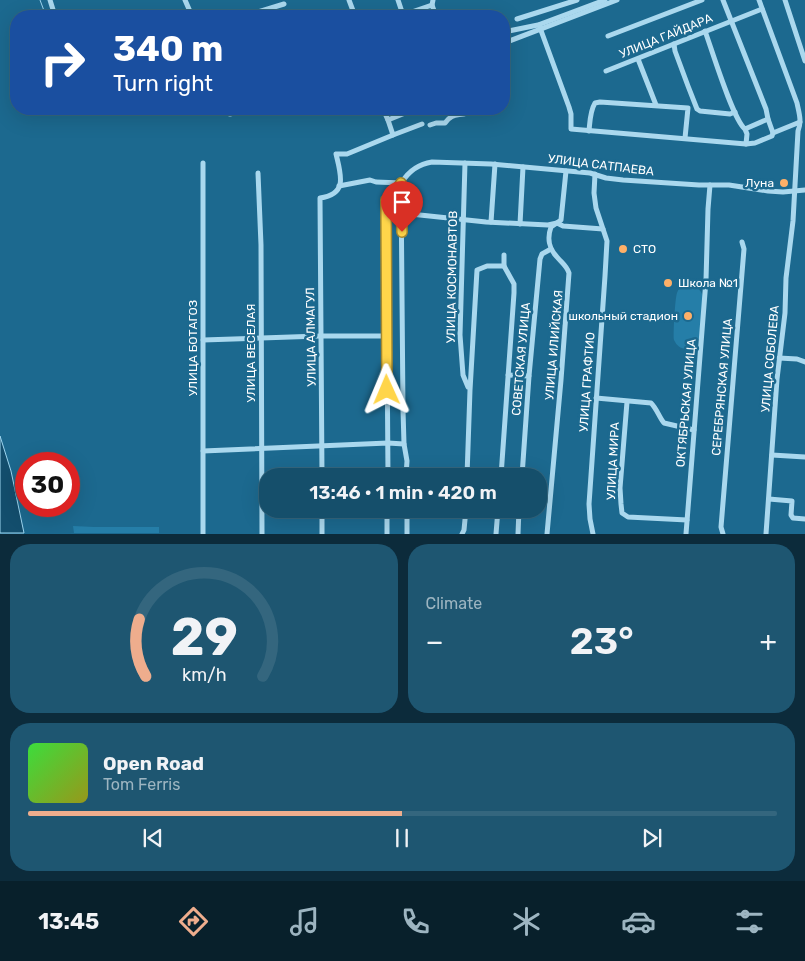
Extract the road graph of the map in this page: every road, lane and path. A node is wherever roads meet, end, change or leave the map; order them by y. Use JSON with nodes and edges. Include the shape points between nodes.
{"nodes":[{"id":1,"x":577,"y":0,"type":"edge"},
{"id":2,"x":604,"y":0,"type":"edge"},
{"id":3,"x":616,"y":0,"type":"edge"},
{"id":4,"x":702,"y":0,"type":"edge"},
{"id":5,"x":724,"y":0,"type":"edge"},
{"id":6,"x":759,"y":0,"type":"edge"},
{"id":7,"x":785,"y":0,"type":"edge"},
{"id":8,"x":432,"y":2,"type":"edge"},
{"id":9,"x":284,"y":4,"type":"dead end"},
{"id":10,"x":762,"y":9,"type":"junction"},
{"id":11,"x":264,"y":10,"type":"edge"},
{"id":12,"x":414,"y":10,"type":"edge"},
{"id":13,"x":517,"y":19,"type":"dead end"},
{"id":14,"x":732,"y":21,"type":"junction"},
{"id":15,"x":540,"y":27,"type":"junction"},
{"id":16,"x":510,"y":31,"type":"edge"},
{"id":17,"x":705,"y":32,"type":"junction"},
{"id":18,"x":608,"y":36,"type":"dead end"},
{"id":19,"x":510,"y":40,"type":"edge"},
{"id":20,"x":674,"y":44,"type":"junction"},
{"id":21,"x":638,"y":59,"type":"junction"},
{"id":22,"x":805,"y":61,"type":"edge"},
{"id":23,"x":606,"y":71,"type":"dead end"},
{"id":24,"x":656,"y":105,"type":"junction"},
{"id":25,"x":734,"y":112,"type":"junction"},
{"id":26,"x":386,"y":115,"type":"edge"},
{"id":27,"x":399,"y":115,"type":"edge"},
{"id":28,"x":454,"y":115,"type":"edge"},
{"id":29,"x":768,"y":119,"type":"junction"},
{"id":30,"x":388,"y":120,"type":"junction"},
{"id":31,"x":800,"y":122,"type":"junction"},
{"id":32,"x":422,"y":124,"type":"dead end"},
{"id":33,"x":430,"y":125,"type":"dead end"},
{"id":34,"x":746,"y":129,"type":"junction"},
{"id":35,"x":589,"y":131,"type":"junction"},
{"id":36,"x":773,"y":133,"type":"junction"},
{"id":37,"x":393,"y":135,"type":"junction"},
{"id":38,"x":685,"y":138,"type":"junction"},
{"id":39,"x":746,"y":144,"type":"junction"},
{"id":40,"x":805,"y":146,"type":"edge"},
{"id":41,"x":797,"y":147,"type":"junction"},
{"id":42,"x":203,"y":163,"type":"dead end"},
{"id":43,"x":465,"y":164,"type":"junction"},
{"id":44,"x":495,"y":164,"type":"junction"},
{"id":45,"x":523,"y":167,"type":"junction"},
{"id":46,"x":566,"y":171,"type":"junction"},
{"id":47,"x":258,"y":173,"type":"dead end"},
{"id":48,"x":595,"y":174,"type":"junction"},
{"id":49,"x":401,"y":183,"type":"junction"},
{"id":50,"x":710,"y":185,"type":"junction"},
{"id":51,"x":339,"y":186,"type":"junction"},
{"id":52,"x":794,"y":188,"type":"junction"},
{"id":53,"x":805,"y":190,"type":"edge"},
{"id":54,"x":402,"y":214,"type":"junction"},
{"id":55,"x":463,"y":219,"type":"junction"},
{"id":56,"x":491,"y":222,"type":"junction"},
{"id":57,"x":557,"y":223,"type":"junction"},
{"id":58,"x":520,"y":224,"type":"junction"},
{"id":59,"x":603,"y":229,"type":"junction"},
{"id":60,"x":742,"y":242,"type":"dead end"},
{"id":61,"x":551,"y":249,"type":"junction"},
{"id":62,"x":504,"y":255,"type":"dead end"},
{"id":63,"x":504,"y":266,"type":"junction"},
{"id":64,"x":320,"y":336,"type":"junction"},
{"id":65,"x":386,"y":336,"type":"junction"},
{"id":66,"x":261,"y":338,"type":"junction"},
{"id":67,"x":203,"y":340,"type":"junction"},
{"id":68,"x":779,"y":358,"type":"junction"},
{"id":69,"x":805,"y":362,"type":"edge"},
{"id":70,"x":508,"y":375,"type":"junction"},
{"id":71,"x":529,"y":376,"type":"junction"},
{"id":72,"x":470,"y":390,"type":"junction"},
{"id":73,"x":596,"y":398,"type":"junction"},
{"id":74,"x":627,"y":402,"type":"junction"},
{"id":75,"x":694,"y":430,"type":"junction"},
{"id":76,"x":388,"y":443,"type":"junction"},
{"id":77,"x":404,"y":444,"type":"junction"},
{"id":78,"x":322,"y":446,"type":"junction"},
{"id":79,"x":262,"y":448,"type":"junction"},
{"id":80,"x":204,"y":451,"type":"junction"},
{"id":81,"x":772,"y":455,"type":"junction"},
{"id":82,"x":805,"y":457,"type":"edge"},
{"id":83,"x":322,"y":468,"type":"edge"},
{"id":84,"x":388,"y":468,"type":"edge"},
{"id":85,"x":407,"y":468,"type":"edge"},
{"id":86,"x":467,"y":468,"type":"edge"},
{"id":87,"x":502,"y":468,"type":"edge"},
{"id":88,"x":523,"y":468,"type":"edge"},
{"id":89,"x":769,"y":499,"type":"junction"},
{"id":90,"x":322,"y":518,"type":"edge"},
{"id":91,"x":388,"y":518,"type":"edge"},
{"id":92,"x":406,"y":518,"type":"edge"},
{"id":93,"x":465,"y":518,"type":"edge"},
{"id":94,"x":497,"y":518,"type":"edge"},
{"id":95,"x":519,"y":518,"type":"edge"},
{"id":96,"x":805,"y":519,"type":"edge"},
{"id":97,"x":688,"y":520,"type":"junction"},
{"id":98,"x":203,"y":534,"type":"edge"},
{"id":99,"x":262,"y":534,"type":"edge"},
{"id":100,"x":322,"y":534,"type":"edge"},
{"id":101,"x":387,"y":534,"type":"edge"},
{"id":102,"x":407,"y":534,"type":"edge"},
{"id":103,"x":462,"y":534,"type":"edge"},
{"id":104,"x":496,"y":534,"type":"edge"},
{"id":105,"x":518,"y":534,"type":"edge"},
{"id":106,"x":547,"y":534,"type":"edge"},
{"id":107,"x":593,"y":534,"type":"edge"},
{"id":108,"x":686,"y":534,"type":"edge"},
{"id":109,"x":723,"y":534,"type":"edge"},
{"id":110,"x":766,"y":534,"type":"edge"}],
"edges":[{"from":1,"to":13,"type":"street"},
{"from":2,"to":15,"type":"street"},
{"from":3,"to":15,"type":"street"},
{"from":4,"to":18,"type":"street"},
{"from":5,"to":14,"type":"street"},
{"from":6,"to":10,"type":"street"},
{"from":7,"to":22,"type":"street"},
{"from":8,"to":12,"type":"street"},
{"from":9,"to":11,"type":"street"},
{"from":10,"to":14,"type":"street","name":"УЛИЦА ГАЙДАРА"},
{"from":10,"to":31,"type":"street","via":[[797,103]]},
{"from":14,"to":17,"type":"street","name":"УЛИЦА ГАЙДАРА"},
{"from":14,"to":29,"type":"street"},
{"from":15,"to":16,"type":"street"},
{"from":15,"to":19,"type":"street"},
{"from":15,"to":35,"type":"street","via":[[569,106],[571,129]]},
{"from":17,"to":20,"type":"street","name":"УЛИЦА ГАЙДАРА"},
{"from":17,"to":25,"type":"street"},
{"from":20,"to":21,"type":"street","name":"УЛИЦА ГАЙДАРА"},
{"from":20,"to":25,"type":"street","via":[[697,109]]},
{"from":21,"to":23,"type":"street","name":"УЛИЦА ГАЙДАРА"},
{"from":21,"to":24,"type":"street"},
{"from":24,"to":35,"type":"street","via":[[595,103]]},
{"from":24,"to":38,"type":"street","via":[[688,108]]},
{"from":25,"to":34,"type":"street"},
{"from":26,"to":30,"type":"street"},
{"from":27,"to":30,"type":"street"},
{"from":28,"to":33,"type":"street","via":[[445,123]]},
{"from":29,"to":34,"type":"street"},
{"from":29,"to":36,"type":"street"},
{"from":30,"to":37,"type":"street"},
{"from":31,"to":36,"type":"street"},
{"from":31,"to":41,"type":"street"},
{"from":32,"to":37,"type":"street"},
{"from":34,"to":39,"type":"street"},
{"from":35,"to":38,"type":"street"},
{"from":36,"to":39,"type":"street"},
{"from":37,"to":51,"type":"street","via":[[346,154],[336,154],[340,169]]},
{"from":38,"to":39,"type":"street"},
{"from":40,"to":41,"type":"street"},
{"from":41,"to":52,"type":"street","name":"УЛИЦА СОБОЛЕВА"},
{"from":42,"to":67,"type":"street","name":"УЛИЦА БОТАГОЗ"},
{"from":43,"to":44,"type":"street","name":"УЛИЦА САТПАЕВА"},
{"from":43,"to":49,"type":"street","name":"УЛИЦА САТПАЕВА","via":[[424,164]]},
{"from":43,"to":55,"type":"street","name":"УЛИЦА КОСМОНАВТОВ"},
{"from":44,"to":45,"type":"street","name":"УЛИЦА САТПАЕВА"},
{"from":44,"to":56,"type":"street"},
{"from":45,"to":46,"type":"street","name":"УЛИЦА САТПАЕВА"},
{"from":45,"to":58,"type":"street"},
{"from":46,"to":48,"type":"street","name":"УЛИЦА САТПАЕВА"},
{"from":46,"to":57,"type":"street","via":[[561,220]]},
{"from":47,"to":66,"type":"street","name":"УЛИЦА ВЕСЕЛАЯ"},
{"from":48,"to":50,"type":"street","name":"УЛИЦА САТПАЕВА","via":[[623,180]]},
{"from":48,"to":59,"type":"street","name":"УЛИЦА ГРАФТИО","via":[[596,208]]},
{"from":49,"to":51,"type":"street","via":[[370,180]]},
{"from":49,"to":54,"type":"street"},
{"from":49,"to":65,"type":"street","name":"УЛИЦА САТПАЕВА","via":[[386,200]]},
{"from":50,"to":52,"type":"street","name":"УЛИЦА САТПАЕВА","via":[[768,191]]},
{"from":50,"to":75,"type":"street","name":"ОКТЯБРЬСКАЯ УЛИЦА"},
{"from":51,"to":64,"type":"street","name":"УЛИЦА АЛМАГУЛ","via":[[336,193],[320,198]]},
{"from":52,"to":53,"type":"street","name":"УЛИЦА САТПАЕВА"},
{"from":52,"to":68,"type":"street","name":"УЛИЦА СОБОЛЕВА"},
{"from":54,"to":55,"type":"street"},
{"from":54,"to":77,"type":"street"},
{"from":55,"to":56,"type":"street"},
{"from":55,"to":72,"type":"street","name":"УЛИЦА КОСМОНАВТОВ","via":[[460,335],[463,375]]},
{"from":56,"to":58,"type":"street"},
{"from":57,"to":58,"type":"street"},
{"from":57,"to":59,"type":"street"},
{"from":57,"to":61,"type":"street","via":[[549,231]]},
{"from":59,"to":73,"type":"street","name":"УЛИЦА ГРАФТИО","via":[[607,241],[606,276]]},
{"from":60,"to":109,"type":"street","name":"СЕРЕБРЯНСКАЯ УЛИЦА"},
{"from":61,"to":71,"type":"street","name":"СОВЕТСКАЯ УЛИЦА","via":[[540,259]]},
{"from":61,"to":106,"type":"street","name":"УЛИЦА ИЛИЙСКАЯ","via":[[569,273]]},
{"from":62,"to":63,"type":"street"},
{"from":63,"to":70,"type":"street","via":[[514,284]]},
{"from":63,"to":72,"type":"street","name":"УЛИЦА КОСМОНАВТОВ","via":[[477,270]]},
{"from":64,"to":65,"type":"street"},
{"from":64,"to":66,"type":"street"},
{"from":64,"to":78,"type":"street","name":"УЛИЦА АЛМАГУЛ"},
{"from":65,"to":76,"type":"street","name":"УЛИЦА САТПАЕВА"},
{"from":66,"to":67,"type":"street"},
{"from":66,"to":79,"type":"street","name":"УЛИЦА ВЕСЕЛАЯ"},
{"from":67,"to":80,"type":"street","name":"УЛИЦА БОТАГОЗ"},
{"from":68,"to":69,"type":"street"},
{"from":68,"to":81,"type":"street","name":"УЛИЦА СОБОЛЕВА"},
{"from":70,"to":71,"type":"street"},
{"from":70,"to":87,"type":"street"},
{"from":71,"to":88,"type":"street","name":"СОВЕТСКАЯ УЛИЦА"},
{"from":72,"to":86,"type":"street","name":"УЛИЦА КОСМОНАВТОВ"},
{"from":73,"to":74,"type":"street"},
{"from":73,"to":107,"type":"street","name":"УЛИЦА ГРАФТИО","via":[[588,504]]},
{"from":74,"to":75,"type":"street","via":[[651,403],[664,423]]},
{"from":74,"to":97,"type":"street","name":"УЛИЦА МИРА","via":[[620,488],[622,513],[628,517]]},
{"from":75,"to":97,"type":"street","name":"ОКТЯБРЬСКАЯ УЛИЦА"},
{"from":76,"to":77,"type":"street"},
{"from":76,"to":78,"type":"street"},
{"from":76,"to":84,"type":"street","name":"УЛИЦА САТПАЕВА"},
{"from":77,"to":85,"type":"street"},
{"from":78,"to":79,"type":"street"},
{"from":78,"to":83,"type":"street","name":"УЛИЦА АЛМАГУЛ"},
{"from":79,"to":80,"type":"street"},
{"from":79,"to":99,"type":"street","name":"УЛИЦА ВЕСЕЛАЯ"},
{"from":80,"to":98,"type":"street","name":"УЛИЦА БОТАГОЗ"},
{"from":81,"to":82,"type":"street"},
{"from":81,"to":89,"type":"street","name":"УЛИЦА СОБОЛЕВА"},
{"from":89,"to":96,"type":"street","via":[[792,501],[793,518]]},
{"from":89,"to":110,"type":"street","name":"УЛИЦА СОБОЛЕВА"},
{"from":90,"to":100,"type":"street"},
{"from":91,"to":101,"type":"street"},
{"from":92,"to":102,"type":"street"},
{"from":93,"to":103,"type":"street"},
{"from":94,"to":104,"type":"street"},
{"from":95,"to":105,"type":"street"},
{"from":97,"to":108,"type":"street","name":"ОКТЯБРЬСКАЯ УЛИЦА"}]}
